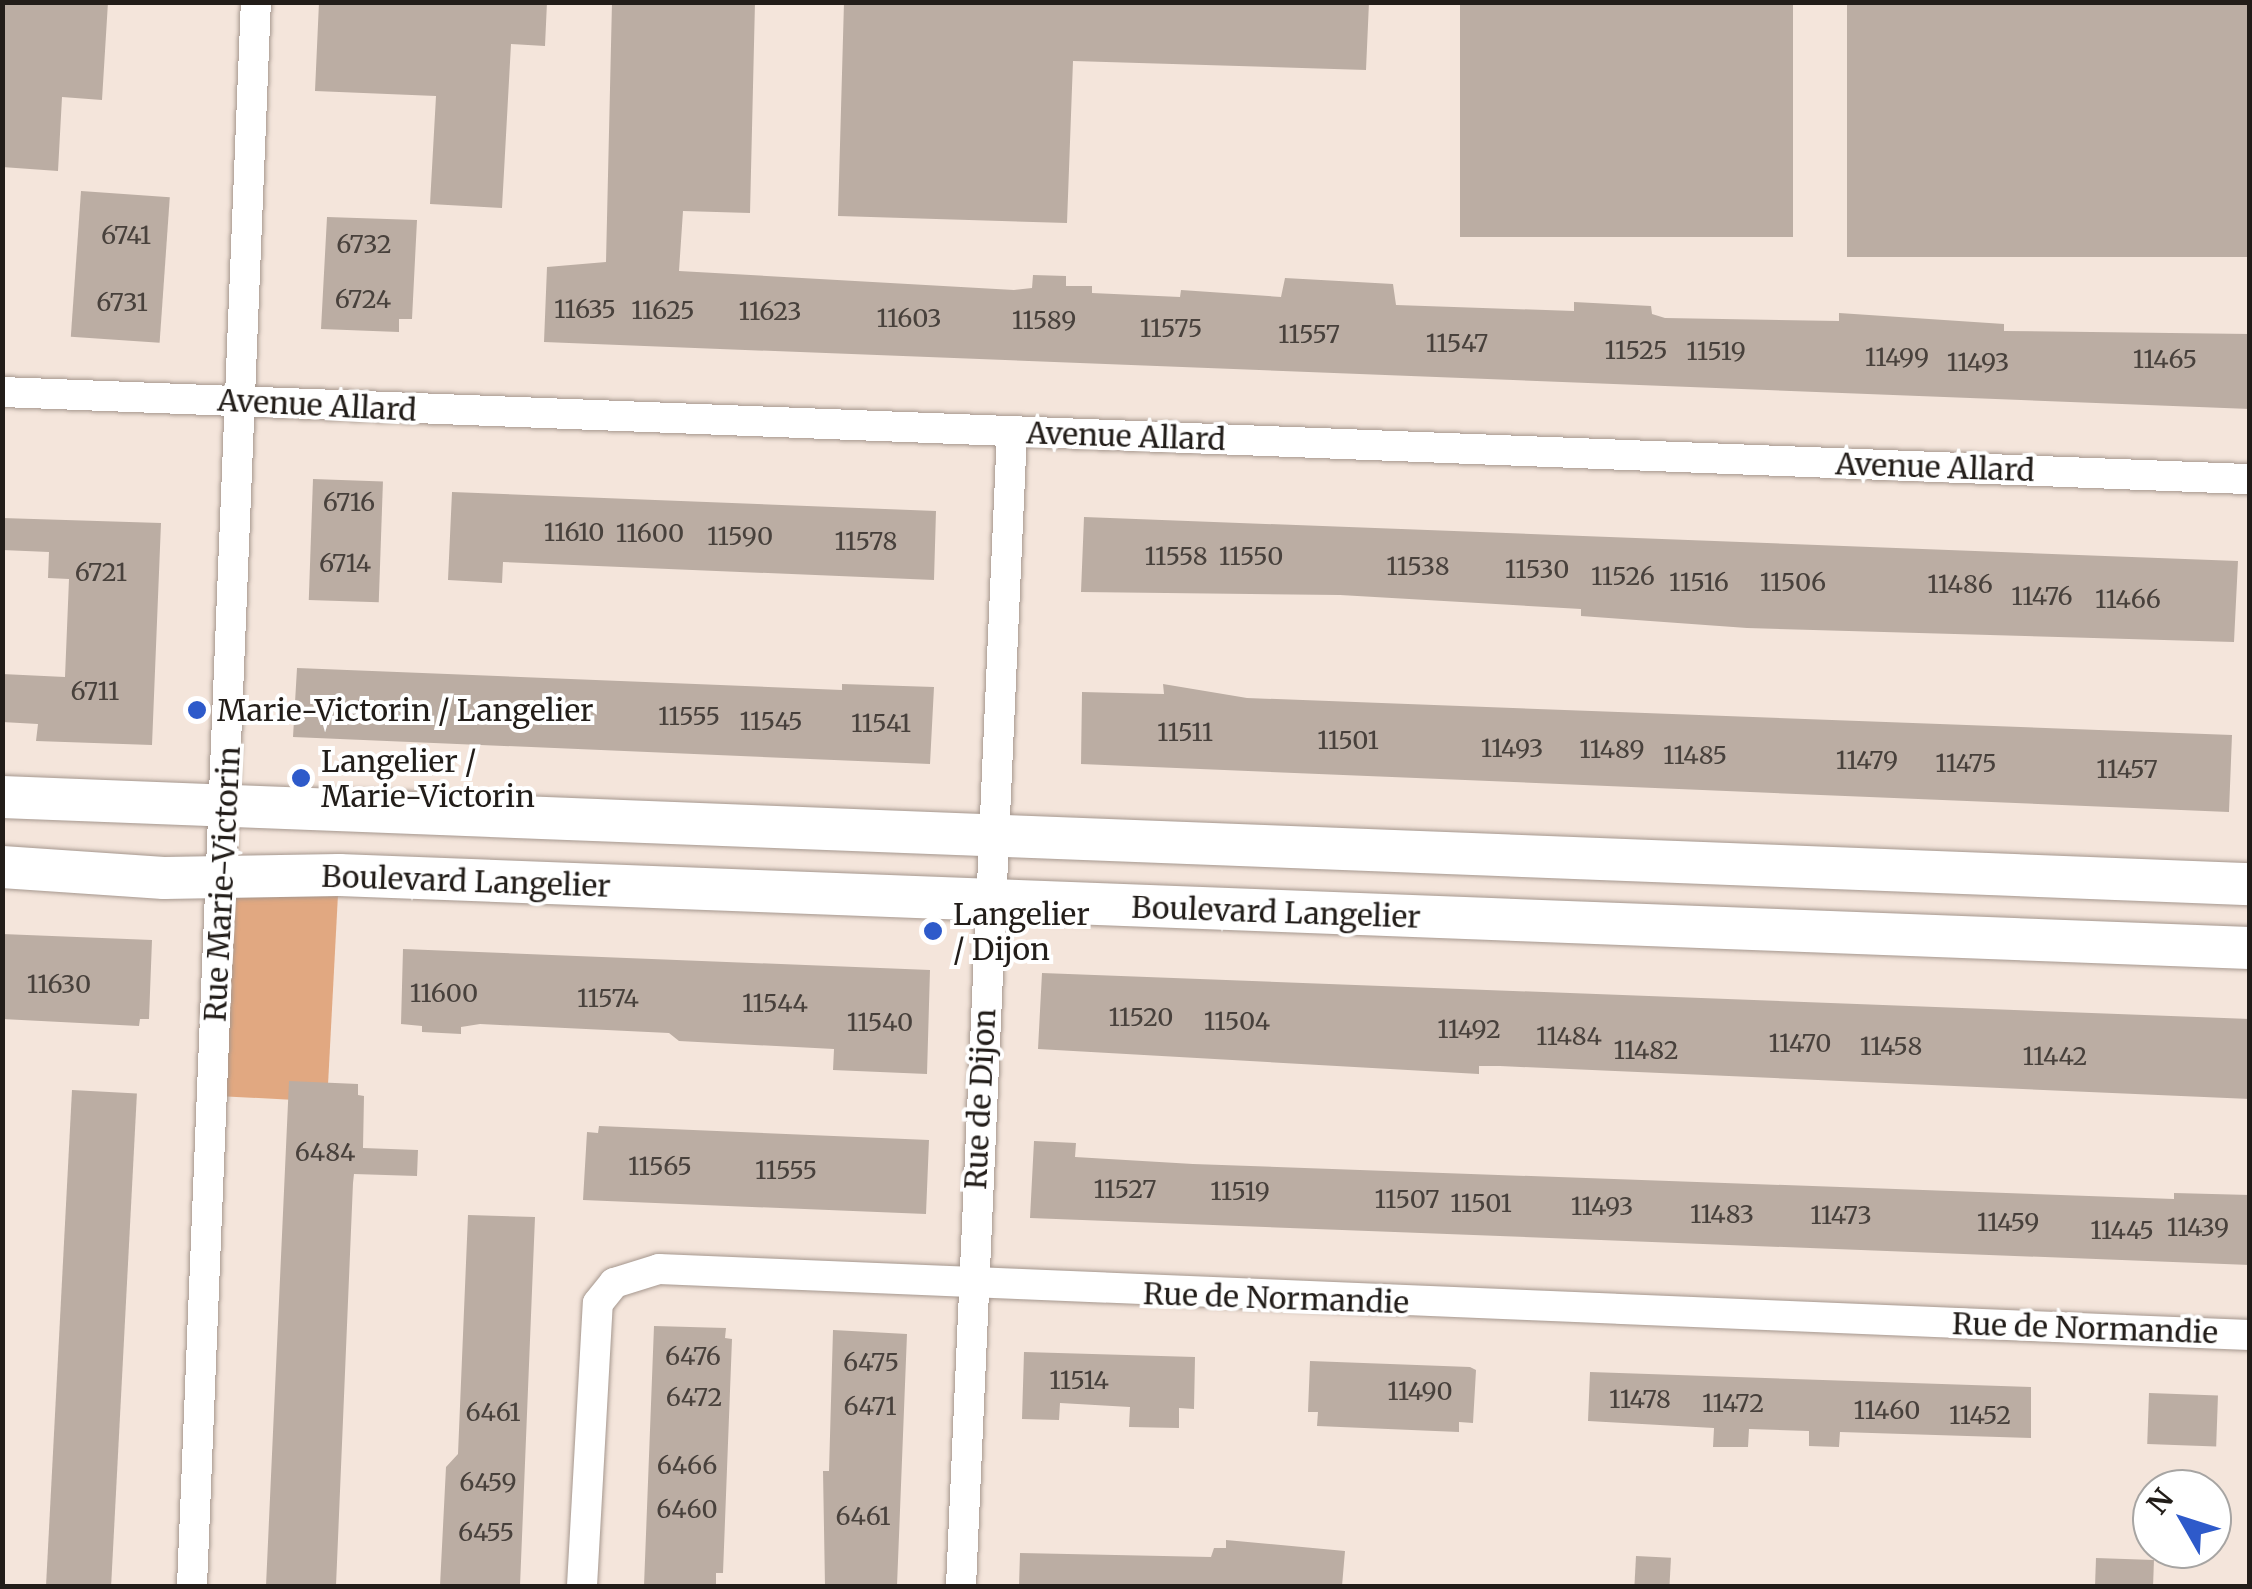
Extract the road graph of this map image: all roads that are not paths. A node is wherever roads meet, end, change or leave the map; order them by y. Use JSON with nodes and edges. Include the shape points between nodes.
{"nodes":[{"id":1,"x":256,"y":2,"type":"edge"},
{"id":2,"x":2,"y":392,"type":"edge"},
{"id":3,"x":242,"y":402,"type":"junction"},
{"id":4,"x":1012,"y":432,"type":"junction"},
{"id":5,"x":2250,"y":479,"type":"edge"},
{"id":6,"x":2,"y":797,"type":"edge"},
{"id":7,"x":223,"y":804,"type":"junction"},
{"id":8,"x":992,"y":832,"type":"junction"},
{"id":9,"x":2,"y":867,"type":"edge"},
{"id":10,"x":219,"y":876,"type":"junction"},
{"id":11,"x":2250,"y":884,"type":"edge"},
{"id":12,"x":988,"y":900,"type":"junction"},
{"id":13,"x":2250,"y":948,"type":"edge"},
{"id":14,"x":972,"y":1286,"type":"junction"},
{"id":15,"x":2250,"y":1334,"type":"edge"},
{"id":16,"x":192,"y":1586,"type":"edge"},
{"id":17,"x":582,"y":1586,"type":"edge"},
{"id":18,"x":961,"y":1586,"type":"edge"}],
"edges":[{"from":1,"to":3,"type":"street","name":"Rue Marie-Victorin"},
{"from":2,"to":3,"type":"street","name":"Avenue Allard"},
{"from":3,"to":4,"type":"street","name":"Avenue Allard"},
{"from":3,"to":7,"type":"street","name":"Rue Marie-Victorin"},
{"from":4,"to":5,"type":"street","name":"Avenue Allard"},
{"from":4,"to":8,"type":"street","name":"Rue de Dijon"},
{"from":6,"to":7,"type":"main road"},
{"from":7,"to":8,"type":"main road"},
{"from":7,"to":10,"type":"street","name":"Rue Marie-Victorin"},
{"from":8,"to":11,"type":"main road"},
{"from":8,"to":12,"type":"street","name":"Rue de Dijon"},
{"from":9,"to":10,"type":"main road","name":"Boulevard Langelier"},
{"from":10,"to":12,"type":"main road","name":"Boulevard Langelier"},
{"from":10,"to":16,"type":"street","name":"Rue Marie-Victorin"},
{"from":12,"to":13,"type":"main road","name":"Boulevard Langelier"},
{"from":12,"to":14,"type":"street","name":"Rue de Dijon"},
{"from":14,"to":15,"type":"street","name":"Rue de Normandie"},
{"from":14,"to":17,"type":"street","name":"Rue de Normandie","via":[[659,1268],[614,1283],[598,1302],[593,1324]]},
{"from":14,"to":18,"type":"street","name":"Rue de Dijon"}]}
